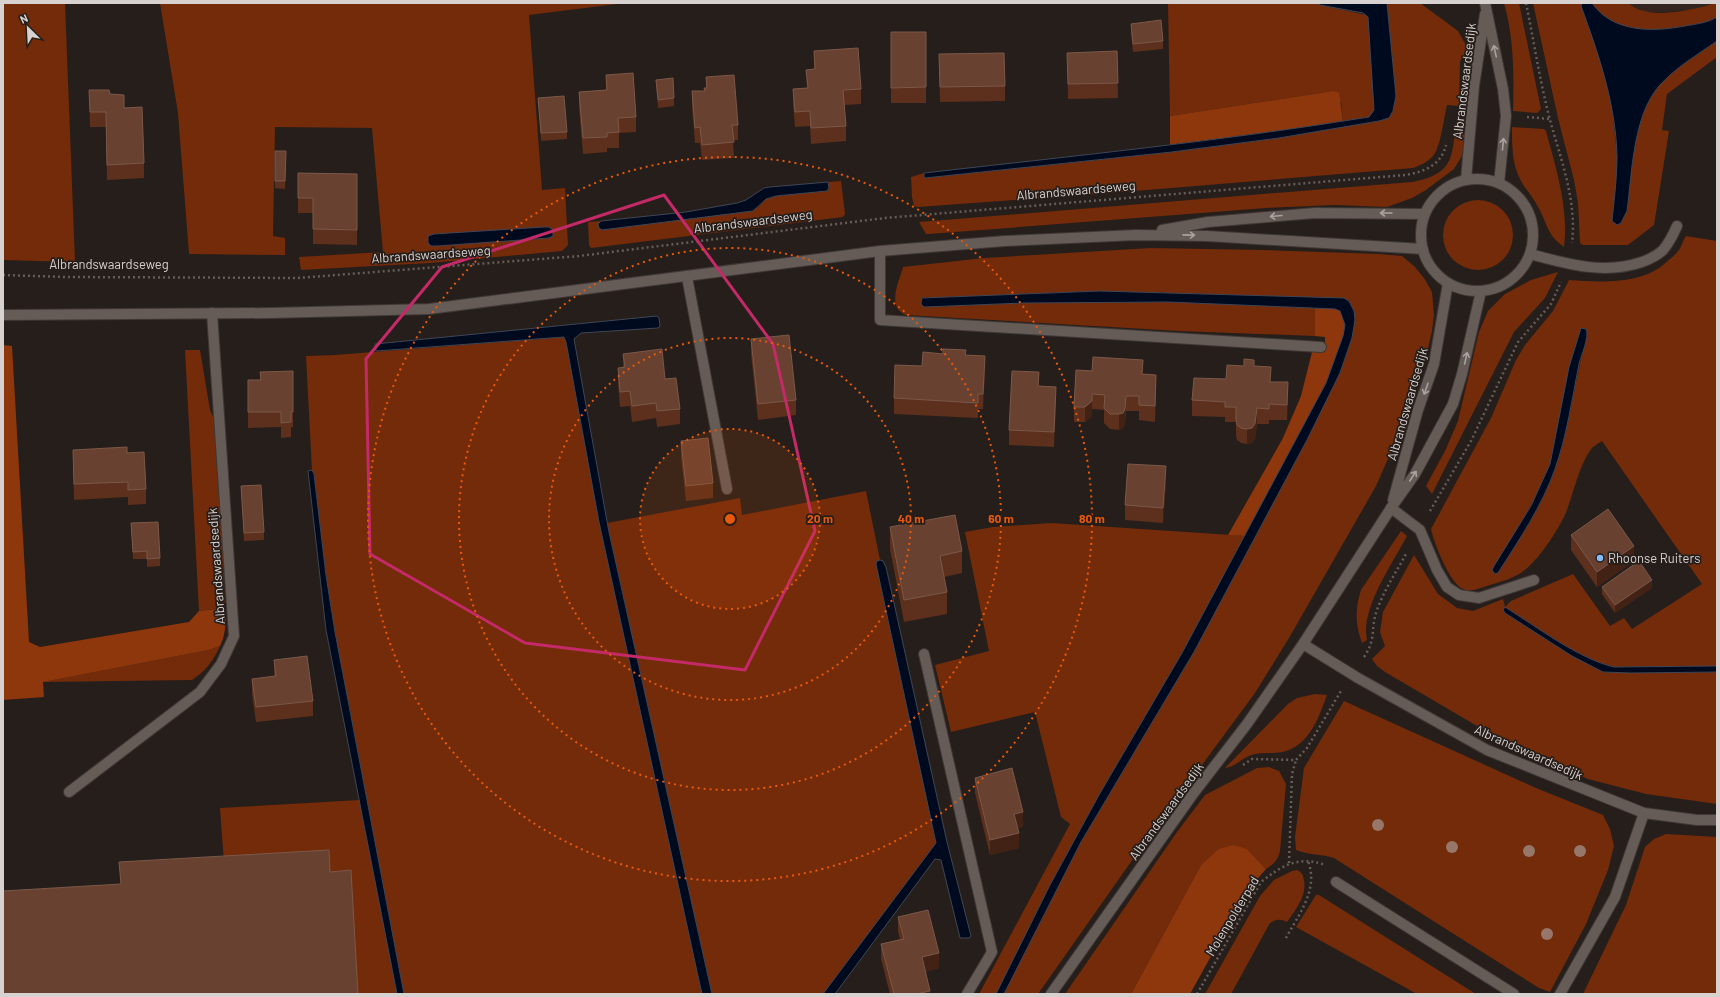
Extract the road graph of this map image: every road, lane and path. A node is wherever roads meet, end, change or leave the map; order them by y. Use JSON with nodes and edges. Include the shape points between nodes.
{"nodes":[{"id":1,"x":1485,"y":6,"type":"edge"},
{"id":2,"x":1448,"y":138,"type":"dead end"},
{"id":3,"x":1466,"y":180,"type":"junction"},
{"id":4,"x":1499,"y":183,"type":"junction"},
{"id":5,"x":1425,"y":214,"type":"junction"},
{"id":6,"x":1677,"y":226,"type":"dead end"},
{"id":7,"x":1136,"y":235,"type":"junction"},
{"id":8,"x":1423,"y":249,"type":"junction"},
{"id":9,"x":880,"y":251,"type":"junction"},
{"id":10,"x":1530,"y":254,"type":"junction"},
{"id":11,"x":3,"y":275,"type":"edge"},
{"id":12,"x":687,"y":277,"type":"junction"},
{"id":13,"x":1448,"y":283,"type":"junction"},
{"id":14,"x":1481,"y":291,"type":"junction"},
{"id":15,"x":212,"y":313,"type":"junction"},
{"id":16,"x":3,"y":315,"type":"edge"},
{"id":17,"x":1321,"y":347,"type":"dead end"},
{"id":18,"x":727,"y":489,"type":"dead end"},
{"id":19,"x":1391,"y":508,"type":"junction"},
{"id":20,"x":1534,"y":580,"type":"dead end"},
{"id":21,"x":1304,"y":644,"type":"junction"},
{"id":22,"x":924,"y":654,"type":"dead end"},
{"id":23,"x":1296,"y":760,"type":"dead end"},
{"id":24,"x":69,"y":792,"type":"dead end"},
{"id":25,"x":1644,"y":812,"type":"junction"},
{"id":26,"x":1717,"y":820,"type":"edge"},
{"id":27,"x":1308,"y":861,"type":"junction"},
{"id":28,"x":1288,"y":863,"type":"junction"},
{"id":29,"x":1336,"y":882,"type":"joint"},
{"id":30,"x":1286,"y":938,"type":"dead end"},
{"id":31,"x":967,"y":994,"type":"edge"},
{"id":32,"x":1051,"y":994,"type":"edge"},
{"id":33,"x":1197,"y":994,"type":"edge"},
{"id":34,"x":1514,"y":994,"type":"edge"},
{"id":35,"x":1560,"y":994,"type":"edge"}],
"edges":[{"from":1,"to":3,"type":"street","name":"Albrandswaardsedijk","via":[[1474,86]]},
{"from":4,"to":1,"type":"street","name":"Albrandswaardsedijk","one_way":true,"via":[[1506,116],[1504,89]]},
{"from":2,"to":11,"type":"path","name":"Albrandswaardseweg","via":[[1445,150],[1434,165],[1417,173],[1405,175],[885,218],[579,256],[298,278]]},
{"from":3,"to":4,"type":"street","via":[[1483,179]]},
{"from":3,"to":5,"type":"street","via":[[1442,191]]},
{"from":4,"to":10,"type":"street","via":[[1517,195],[1529,213],[1533,234]]},
{"from":5,"to":7,"type":"street","one_way":true,"via":[[1315,213],[1208,222]]},
{"from":5,"to":8,"type":"street","via":[[1421,231]]},
{"from":6,"to":10,"type":"street","via":[[1663,250],[1652,258],[1619,268],[1590,268]]},
{"from":7,"to":8,"type":"street","one_way":true,"via":[[1207,236]]},
{"from":7,"to":9,"type":"street","via":[[1005,241]]},
{"from":8,"to":13,"type":"street","via":[[1434,272]]},
{"from":9,"to":12,"type":"street"},
{"from":9,"to":17,"type":"street","via":[[880,320]]},
{"from":10,"to":14,"type":"street","via":[[1519,273],[1511,280]]},
{"from":12,"to":15,"type":"street","via":[[430,309]]},
{"from":12,"to":18,"type":"street"},
{"from":13,"to":14,"type":"street","via":[[1464,289]]},
{"from":13,"to":19,"type":"street","name":"Albrandswaardsedijk","one_way":true,"via":[[1434,364],[1418,410]]},
{"from":19,"to":14,"type":"street","name":"Albrandswaardsedijk","one_way":true,"via":[[1415,474],[1453,404]]},
{"from":15,"to":16,"type":"street"},
{"from":15,"to":24,"type":"street","name":"Albrandswaardsedijk","via":[[234,636],[221,664],[200,692]]},
{"from":19,"to":20,"type":"street","via":[[1420,530],[1440,576],[1447,587],[1459,595],[1479,598]]},
{"from":19,"to":21,"type":"street","name":"Albrandswaardsedijk"},
{"from":21,"to":25,"type":"street","name":"Albrandswaardsedijk","via":[[1358,678],[1488,750]]},
{"from":21,"to":32,"type":"street","name":"Albrandswaardsedijk","via":[[1248,724],[1193,794]]},
{"from":22,"to":31,"type":"street","via":[[992,952]]},
{"from":23,"to":28,"type":"path","via":[[1292,774]]},
{"from":25,"to":26,"type":"street","name":"Albrandswaardsedijk","via":[[1697,820]]},
{"from":25,"to":35,"type":"street","via":[[1615,897]]},
{"from":27,"to":28,"type":"path"},
{"from":27,"to":29,"type":"path","via":[[1324,864],[1334,871]]},
{"from":27,"to":30,"type":"path","via":[[1312,871],[1308,898]]},
{"from":28,"to":33,"type":"path","name":"Molenpolderpad","via":[[1261,882]]},
{"from":29,"to":34,"type":"street"}]}
